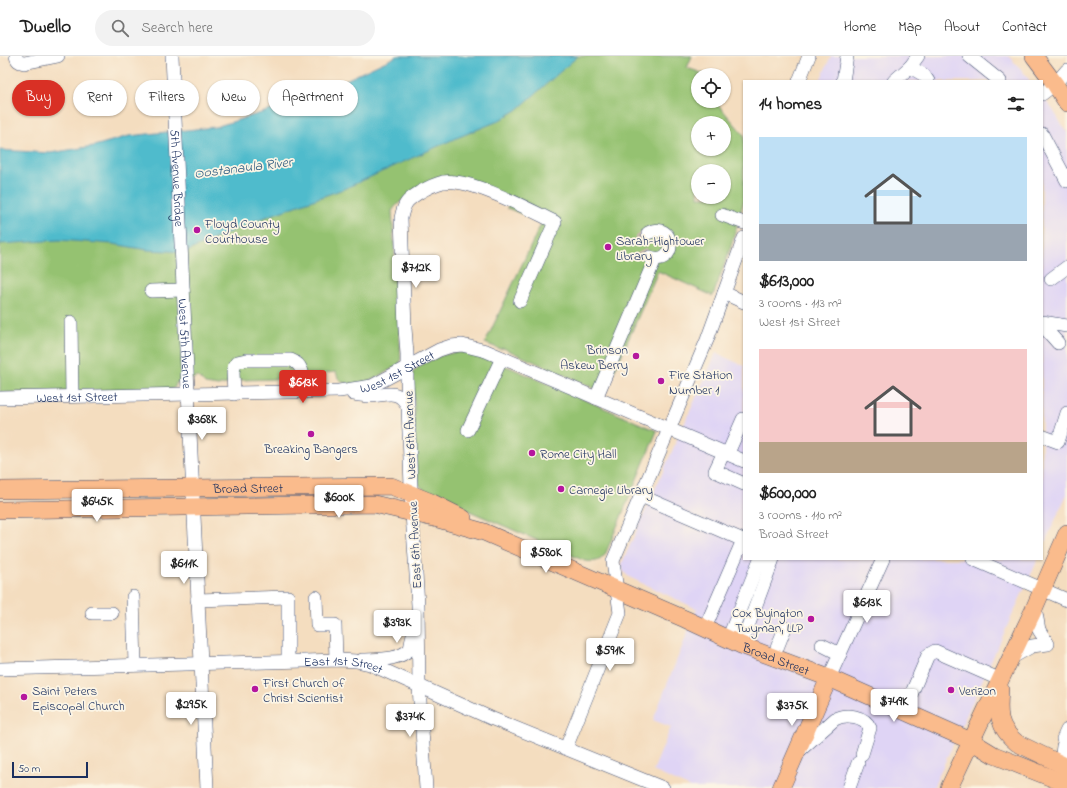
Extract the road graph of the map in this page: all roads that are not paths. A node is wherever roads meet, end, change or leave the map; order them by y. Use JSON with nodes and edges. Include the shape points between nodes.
{"nodes":[{"id":1,"x":16,"y":56,"type":"edge"},
{"id":2,"x":58,"y":56,"type":"edge"},
{"id":3,"x":172,"y":56,"type":"edge"},
{"id":4,"x":809,"y":56,"type":"edge"},
{"id":5,"x":847,"y":56,"type":"edge"},
{"id":6,"x":918,"y":56,"type":"edge"},
{"id":7,"x":969,"y":56,"type":"edge"},
{"id":8,"x":1038,"y":57,"type":"edge"},
{"id":9,"x":910,"y":67,"type":"junction"},
{"id":10,"x":1067,"y":70,"type":"edge"},
{"id":11,"x":799,"y":80,"type":"edge"},
{"id":12,"x":843,"y":80,"type":"edge"},
{"id":13,"x":895,"y":80,"type":"edge"},
{"id":14,"x":927,"y":80,"type":"edge"},
{"id":15,"x":999,"y":80,"type":"edge"},
{"id":16,"x":1049,"y":89,"type":"edge"},
{"id":17,"x":1067,"y":103,"type":"edge"},
{"id":18,"x":1043,"y":136,"type":"edge"},
{"id":19,"x":1066,"y":178,"type":"edge"},
{"id":20,"x":722,"y":215,"type":"dead end"},
{"id":21,"x":743,"y":223,"type":"edge"},
{"id":22,"x":648,"y":233,"type":"dead end"},
{"id":23,"x":743,"y":241,"type":"edge"},
{"id":24,"x":1067,"y":267,"type":"edge"},
{"id":25,"x":182,"y":271,"type":"joint"},
{"id":26,"x":1051,"y":279,"type":"dead end"},
{"id":27,"x":183,"y":290,"type":"junction"},
{"id":28,"x":152,"y":291,"type":"dead end"},
{"id":29,"x":724,"y":293,"type":"junction"},
{"id":30,"x":520,"y":301,"type":"dead end"},
{"id":31,"x":743,"y":302,"type":"edge"},
{"id":32,"x":71,"y":322,"type":"dead end"},
{"id":33,"x":1043,"y":324,"type":"edge"},
{"id":34,"x":1043,"y":325,"type":"edge"},
{"id":35,"x":1067,"y":326,"type":"edge"},
{"id":36,"x":1058,"y":342,"type":"dead end"},
{"id":37,"x":502,"y":358,"type":"junction"},
{"id":38,"x":407,"y":368,"type":"junction"},
{"id":39,"x":339,"y":391,"type":"junction"},
{"id":40,"x":304,"y":392,"type":"junction"},
{"id":41,"x":234,"y":394,"type":"junction"},
{"id":42,"x":188,"y":395,"type":"junction"},
{"id":43,"x":72,"y":396,"type":"junction"},
{"id":44,"x":0,"y":398,"type":"edge"},
{"id":45,"x":596,"y":398,"type":"junction"},
{"id":46,"x":408,"y":407,"type":"junction"},
{"id":47,"x":743,"y":418,"type":"edge"},
{"id":48,"x":1066,"y":418,"type":"edge"},
{"id":49,"x":669,"y":428,"type":"junction"},
{"id":50,"x":468,"y":430,"type":"dead end"},
{"id":51,"x":1043,"y":436,"type":"edge"},
{"id":52,"x":726,"y":452,"type":"junction"},
{"id":53,"x":743,"y":460,"type":"edge"},
{"id":54,"x":743,"y":484,"type":"edge"},
{"id":55,"x":192,"y":488,"type":"junction"},
{"id":56,"x":0,"y":490,"type":"edge"},
{"id":57,"x":412,"y":494,"type":"junction"},
{"id":58,"x":641,"y":496,"type":"junction"},
{"id":59,"x":193,"y":506,"type":"junction"},
{"id":60,"x":0,"y":510,"type":"edge"},
{"id":61,"x":412,"y":513,"type":"junction"},
{"id":62,"x":484,"y":532,"type":"junction"},
{"id":63,"x":1067,"y":533,"type":"edge"},
{"id":64,"x":743,"y":539,"type":"edge"},
{"id":65,"x":743,"y":541,"type":"edge"},
{"id":66,"x":760,"y":560,"type":"edge"},
{"id":67,"x":773,"y":560,"type":"edge"},
{"id":68,"x":883,"y":560,"type":"edge"},
{"id":69,"x":975,"y":560,"type":"edge"},
{"id":70,"x":618,"y":590,"type":"junction"},
{"id":71,"x":1043,"y":590,"type":"junction"},
{"id":72,"x":133,"y":597,"type":"dead end"},
{"id":73,"x":316,"y":597,"type":"dead end"},
{"id":74,"x":197,"y":600,"type":"junction"},
{"id":75,"x":1067,"y":600,"type":"edge"},
{"id":76,"x":418,"y":605,"type":"junction"},
{"id":77,"x":1035,"y":607,"type":"junction"},
{"id":78,"x":92,"y":613,"type":"dead end"},
{"id":79,"x":112,"y":613,"type":"dead end"},
{"id":80,"x":705,"y":628,"type":"junction"},
{"id":81,"x":785,"y":628,"type":"dead end"},
{"id":82,"x":734,"y":642,"type":"junction"},
{"id":83,"x":822,"y":645,"type":"dead end"},
{"id":84,"x":840,"y":654,"type":"junction"},
{"id":85,"x":773,"y":658,"type":"junction"},
{"id":86,"x":1011,"y":658,"type":"junction"},
{"id":87,"x":336,"y":660,"type":"junction"},
{"id":88,"x":288,"y":661,"type":"junction"},
{"id":89,"x":356,"y":661,"type":"junction"},
{"id":90,"x":200,"y":663,"type":"junction"},
{"id":91,"x":136,"y":665,"type":"junction"},
{"id":92,"x":0,"y":669,"type":"edge"},
{"id":93,"x":829,"y":678,"type":"junction"},
{"id":94,"x":1001,"y":680,"type":"junction"},
{"id":95,"x":419,"y":687,"type":"junction"},
{"id":96,"x":904,"y":711,"type":"junction"},
{"id":97,"x":971,"y":740,"type":"junction"},
{"id":98,"x":1063,"y":740,"type":"edge"},
{"id":99,"x":566,"y":748,"type":"junction"},
{"id":100,"x":796,"y":753,"type":"junction"},
{"id":101,"x":1044,"y":756,"type":"junction"},
{"id":102,"x":1066,"y":767,"type":"edge"},
{"id":103,"x":1067,"y":784,"type":"edge"},
{"id":104,"x":207,"y":788,"type":"edge"},
{"id":105,"x":426,"y":788,"type":"edge"},
{"id":106,"x":663,"y":788,"type":"edge"},
{"id":107,"x":781,"y":788,"type":"edge"},
{"id":108,"x":848,"y":788,"type":"edge"},
{"id":109,"x":949,"y":788,"type":"edge"}],
"edges":[{"from":1,"to":2,"type":"street","via":[[16,59],[24,63]]},
{"from":3,"to":25,"type":"street","name":"5th Avenue Bridge"},
{"from":4,"to":11,"type":"street"},
{"from":5,"to":12,"type":"street"},
{"from":6,"to":9,"type":"street"},
{"from":7,"to":15,"type":"street"},
{"from":8,"to":16,"type":"main road"},
{"from":9,"to":13,"type":"street"},
{"from":9,"to":14,"type":"street"},
{"from":10,"to":16,"type":"street"},
{"from":16,"to":17,"type":"main road"},
{"from":18,"to":19,"type":"street"},
{"from":20,"to":21,"type":"street"},
{"from":22,"to":45,"type":"street","via":[[661,231],[667,235],[670,246],[662,258],[653,258]]},
{"from":23,"to":29,"type":"street"},
{"from":24,"to":26,"type":"street"},
{"from":25,"to":27,"type":"street","name":"West 5th Avenue"},
{"from":27,"to":28,"type":"street"},
{"from":27,"to":42,"type":"street","name":"West 5th Avenue"},
{"from":29,"to":31,"type":"street"},
{"from":29,"to":49,"type":"street"},
{"from":30,"to":38,"type":"street","name":"West 6th Avenue","via":[[555,222],[482,189],[455,182],[434,185],[414,196],[406,201],[401,218]]},
{"from":32,"to":43,"type":"street"},
{"from":33,"to":35,"type":"street"},
{"from":34,"to":36,"type":"street"},
{"from":37,"to":38,"type":"street","name":"West 1st Street","via":[[474,347],[451,346]]},
{"from":37,"to":45,"type":"street","name":"West 1st Street"},
{"from":37,"to":50,"type":"street"},
{"from":38,"to":39,"type":"street","name":"West 1st Street","via":[[372,386]]},
{"from":38,"to":46,"type":"street","name":"West 6th Avenue"},
{"from":39,"to":40,"type":"street","name":"West 1st Street"},
{"from":39,"to":46,"type":"street","via":[[367,396],[399,395]]},
{"from":40,"to":41,"type":"street","name":"West 1st Street"},
{"from":40,"to":41,"type":"street","via":[[302,368],[294,361],[246,360],[237,362],[234,367]]},
{"from":41,"to":42,"type":"street","name":"West 1st Street"},
{"from":42,"to":43,"type":"street","name":"West 1st Street"},
{"from":42,"to":55,"type":"street","name":"West 5th Avenue"},
{"from":43,"to":44,"type":"street","name":"West 1st Street"},
{"from":45,"to":49,"type":"street","name":"West 1st Street"},
{"from":46,"to":57,"type":"street","name":"West 6th Avenue"},
{"from":47,"to":52,"type":"street"},
{"from":48,"to":51,"type":"street","via":[[1058,442]]},
{"from":49,"to":52,"type":"street","name":"West 1st Street"},
{"from":49,"to":58,"type":"street"},
{"from":52,"to":53,"type":"street","name":"West 1st Street"},
{"from":52,"to":54,"type":"street","via":[[715,471]]},
{"from":55,"to":56,"type":"main road","name":"Broad Street"},
{"from":55,"to":57,"type":"main road","name":"Broad Street","via":[[391,486]]},
{"from":55,"to":59,"type":"street","name":"West 5th Avenue"},
{"from":57,"to":61,"type":"street","name":"East 6th Avenue"},
{"from":57,"to":62,"type":"main road","name":"Broad Street","via":[[454,513]]},
{"from":58,"to":64,"type":"street"},
{"from":58,"to":70,"type":"street","via":[[613,560]]},
{"from":59,"to":60,"type":"main road","name":"Broad Street"},
{"from":59,"to":61,"type":"main road","name":"Broad Street","via":[[374,504]]},
{"from":59,"to":74,"type":"street","name":"West 5th Avenue"},
{"from":61,"to":62,"type":"main road","name":"Broad Street"},
{"from":61,"to":76,"type":"street","name":"East 6th Avenue"},
{"from":62,"to":70,"type":"main road","name":"Broad Street"},
{"from":63,"to":71,"type":"main road"},
{"from":65,"to":80,"type":"street"},
{"from":66,"to":82,"type":"street"},
{"from":67,"to":82,"type":"street"},
{"from":68,"to":84,"type":"street"},
{"from":69,"to":71,"type":"street"},
{"from":70,"to":80,"type":"main road","name":"Broad Street"},
{"from":70,"to":99,"type":"street","via":[[620,613]]},
{"from":71,"to":75,"type":"street"},
{"from":71,"to":77,"type":"main road"},
{"from":72,"to":91,"type":"street"},
{"from":73,"to":87,"type":"street","via":[[317,625],[335,625]]},
{"from":74,"to":88,"type":"street","via":[[288,597]]},
{"from":74,"to":90,"type":"street","name":"West 5th Avenue"},
{"from":76,"to":89,"type":"street","via":[[410,649],[397,657]]},
{"from":76,"to":95,"type":"street","name":"East 6th Avenue"},
{"from":77,"to":86,"type":"main road"},
{"from":77,"to":86,"type":"street","via":[[1039,630],[1048,644],[1032,646]]},
{"from":78,"to":79,"type":"street"},
{"from":80,"to":82,"type":"main road","name":"Broad Street"},
{"from":81,"to":85,"type":"street"},
{"from":82,"to":85,"type":"main road","name":"Broad Street"},
{"from":83,"to":84,"type":"street"},
{"from":84,"to":93,"type":"street"},
{"from":85,"to":93,"type":"main road","name":"Broad Street"},
{"from":86,"to":94,"type":"main road"},
{"from":87,"to":88,"type":"street","name":"East 1st Street"},
{"from":87,"to":89,"type":"street","name":"East 1st Street"},
{"from":88,"to":90,"type":"street","name":"East 1st Street"},
{"from":89,"to":95,"type":"street","name":"East 1st Street","via":[[370,664]]},
{"from":90,"to":91,"type":"street","name":"East 1st Street"},
{"from":90,"to":104,"type":"street","name":"West 5th Avenue"},
{"from":91,"to":92,"type":"street","name":"East 1st Street"},
{"from":93,"to":96,"type":"main road","name":"Broad Street"},
{"from":93,"to":100,"type":"main road"},
{"from":94,"to":96,"type":"street","via":[[940,652],[931,652]]},
{"from":94,"to":97,"type":"main road"},
{"from":94,"to":101,"type":"main road","via":[[998,711],[1004,730],[1017,743]]},
{"from":95,"to":99,"type":"street","name":"East 1st Street"},
{"from":95,"to":105,"type":"street","name":"East 6th Avenue"},
{"from":96,"to":97,"type":"main road","name":"Broad Street"},
{"from":97,"to":103,"type":"main road","name":"Broad Street","via":[[994,755]]},
{"from":97,"to":109,"type":"main road"},
{"from":98,"to":101,"type":"street"},
{"from":98,"to":102,"type":"street","via":[[1062,754]]},
{"from":99,"to":106,"type":"street","name":"East 1st Street"},
{"from":100,"to":107,"type":"main road"},
{"from":100,"to":108,"type":"street","via":[[835,719],[849,716],[864,721],[870,728]]},
{"from":101,"to":102,"type":"main road"}]}
